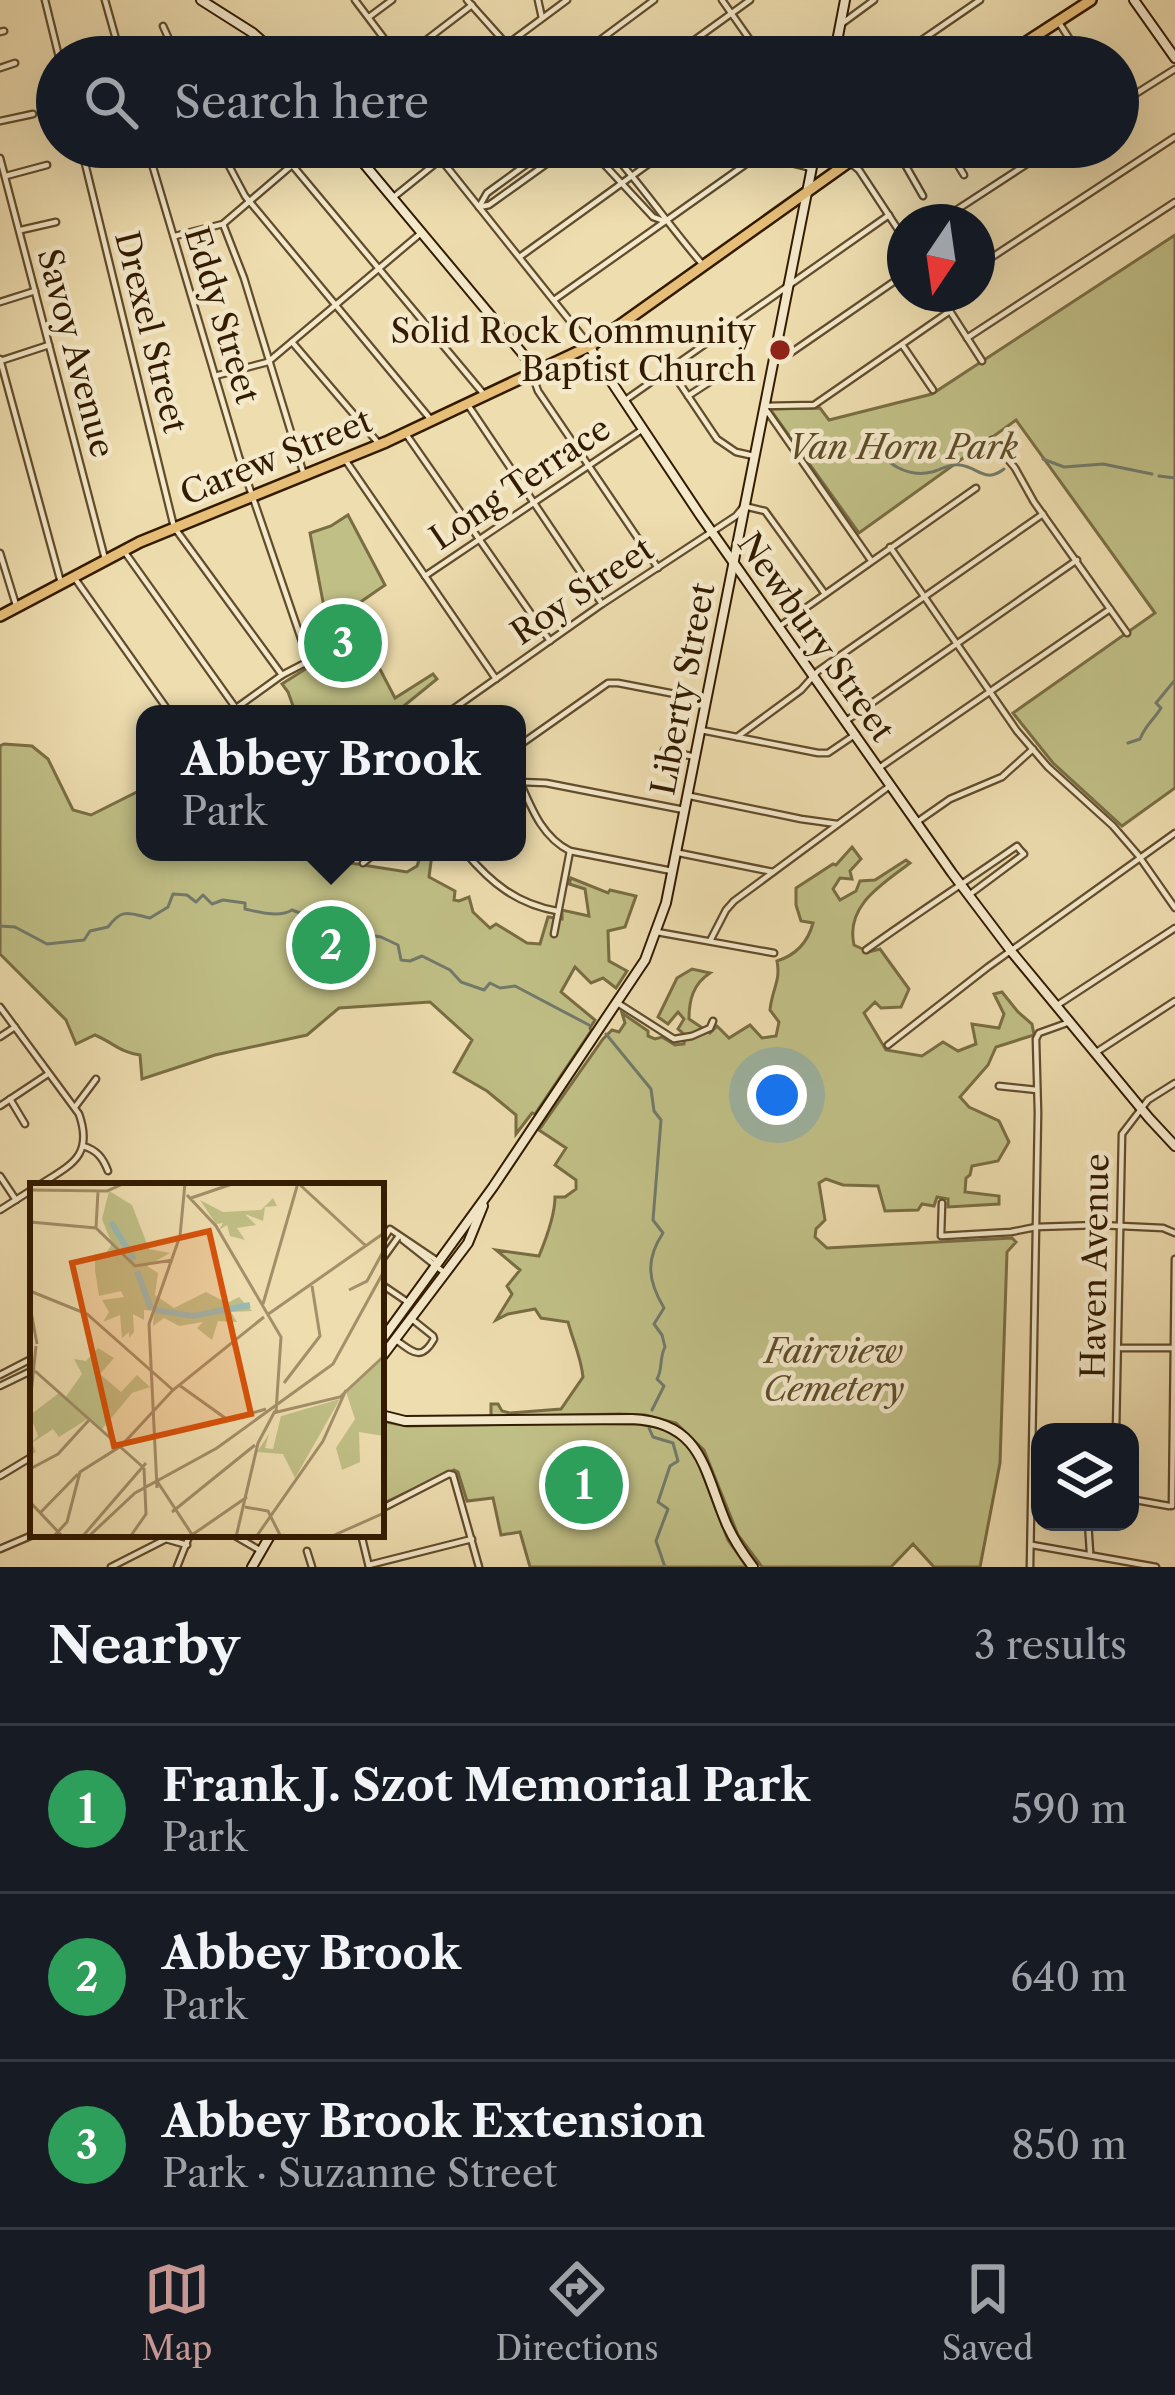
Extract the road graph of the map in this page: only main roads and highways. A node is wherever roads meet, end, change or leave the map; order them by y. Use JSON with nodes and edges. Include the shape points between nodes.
{"nodes":[{"id":1,"x":200,"y":0,"type":"edge"},
{"id":2,"x":845,"y":0,"type":"edge"},
{"id":3,"x":1091,"y":0,"type":"edge"},
{"id":4,"x":1134,"y":0,"type":"edge"},
{"id":5,"x":257,"y":36,"type":"edge"},
{"id":6,"x":838,"y":36,"type":"edge"},
{"id":7,"x":1039,"y":36,"type":"edge"},
{"id":8,"x":1175,"y":58,"type":"edge"},
{"id":9,"x":368,"y":168,"type":"edge"},
{"id":10,"x":811,"y":168,"type":"edge"},
{"id":11,"x":839,"y":168,"type":"edge"},
{"id":12,"x":807,"y":189,"type":"junction"},
{"id":13,"x":590,"y":346,"type":"junction"},
{"id":14,"x":533,"y":374,"type":"junction"},
{"id":15,"x":733,"y":561,"type":"junction"},
{"id":16,"x":0,"y":616,"type":"edge"},
{"id":17,"x":1175,"y":1146,"type":"edge"},
{"id":18,"x":487,"y":1196,"type":"junction"},
{"id":19,"x":384,"y":1337,"type":"edge"},
{"id":20,"x":384,"y":1354,"type":"edge"},
{"id":21,"x":384,"y":1416,"type":"edge"},
{"id":22,"x":269,"y":1537,"type":"edge"},
{"id":23,"x":252,"y":1567,"type":"edge"},
{"id":24,"x":753,"y":1567,"type":"edge"}],
"edges":[{"from":1,"to":5,"type":"main road"},
{"from":2,"to":6,"type":"main road"},
{"from":3,"to":7,"type":"main road"},
{"from":4,"to":8,"type":"main road"},
{"from":9,"to":14,"type":"main road"},
{"from":10,"to":12,"type":"main road","name":"Liberty Street"},
{"from":11,"to":12,"type":"main road","name":"Carew Street"},
{"from":12,"to":13,"type":"main road","name":"Carew Street"},
{"from":12,"to":15,"type":"main road","name":"Liberty Street"},
{"from":13,"to":14,"type":"main road","name":"Carew Street"},
{"from":13,"to":15,"type":"main road","name":"Newbury Street"},
{"from":14,"to":16,"type":"main road","name":"Carew Street","via":[[174,527]]},
{"from":15,"to":17,"type":"main road","name":"Newbury Street","via":[[961,885]]},
{"from":15,"to":18,"type":"main road","name":"Liberty Street","via":[[657,932]]},
{"from":18,"to":19,"type":"main road","name":"Liberty Street"},
{"from":18,"to":20,"type":"main road","name":"Liberty Street","via":[[473,1235]]},
{"from":21,"to":24,"type":"main road","via":[[664,1424],[695,1448]]},
{"from":22,"to":23,"type":"main road"}]}
